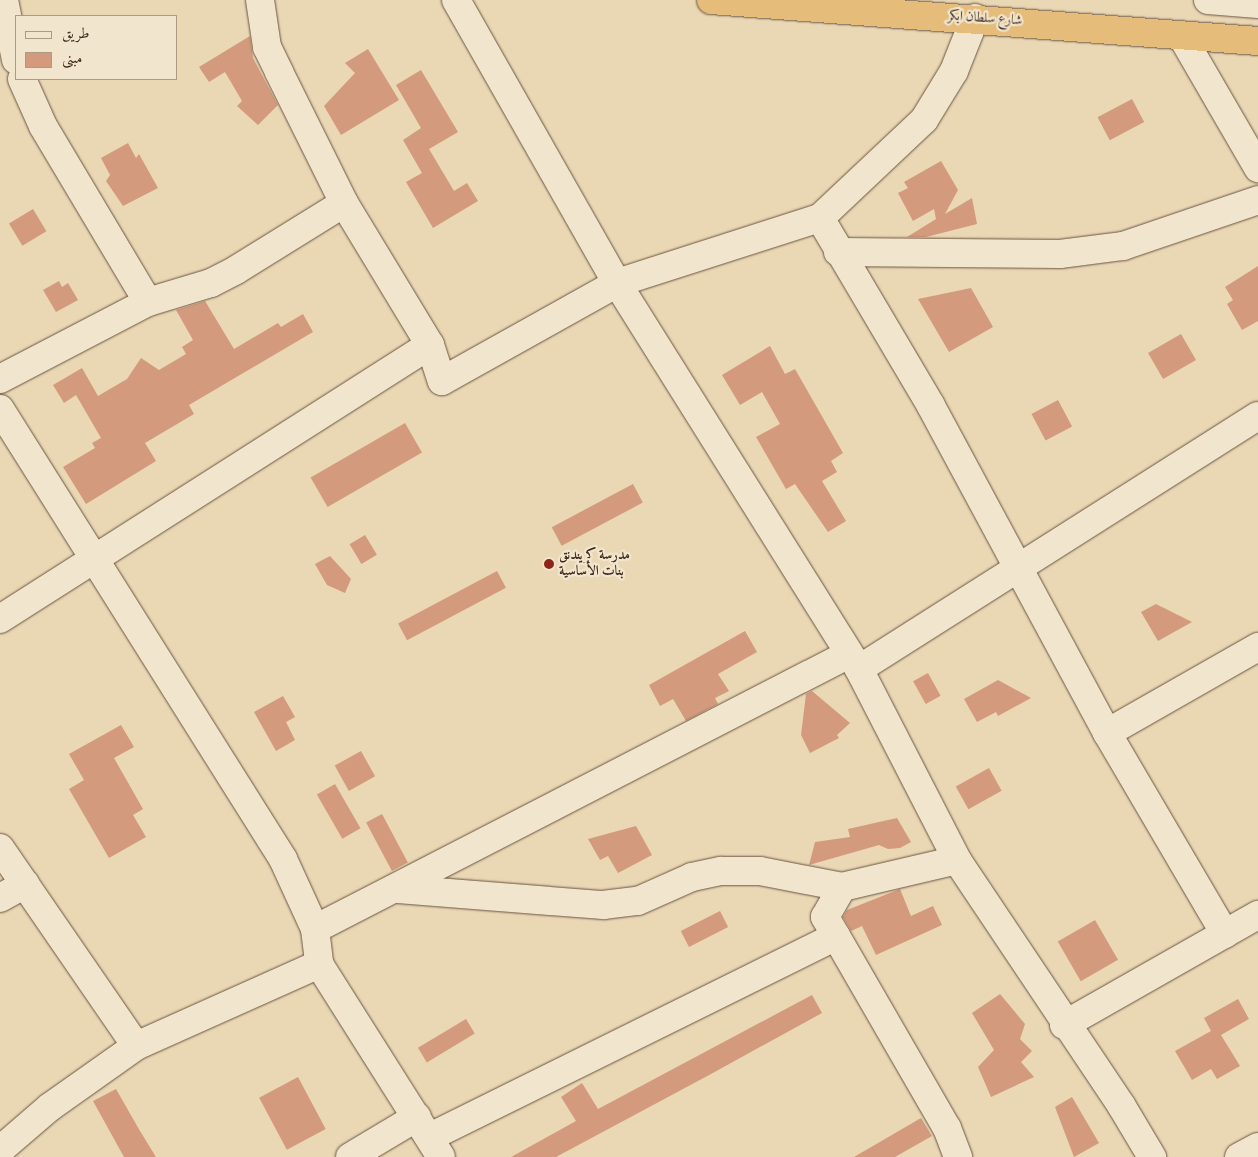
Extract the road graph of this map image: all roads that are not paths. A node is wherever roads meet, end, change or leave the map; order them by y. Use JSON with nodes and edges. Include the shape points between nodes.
{"nodes":[{"id":1,"x":4,"y":0,"type":"edge"},
{"id":2,"x":260,"y":0,"type":"edge"},
{"id":3,"x":456,"y":0,"type":"edge"},
{"id":4,"x":712,"y":0,"type":"edge"},
{"id":5,"x":1208,"y":0,"type":"edge"},
{"id":6,"x":1258,"y":4,"type":"edge"},
{"id":7,"x":975,"y":18,"type":"junction"},
{"id":8,"x":1182,"y":35,"type":"junction"},
{"id":9,"x":1258,"y":41,"type":"edge"},
{"id":10,"x":15,"y":55,"type":"edge"},
{"id":11,"x":22,"y":80,"type":"edge"},
{"id":12,"x":1258,"y":168,"type":"edge"},
{"id":13,"x":1258,"y":200,"type":"edge"},
{"id":14,"x":344,"y":203,"type":"junction"},
{"id":15,"x":820,"y":218,"type":"junction"},
{"id":16,"x":838,"y":252,"type":"junction"},
{"id":17,"x":617,"y":283,"type":"junction"},
{"id":18,"x":148,"y":302,"type":"junction"},
{"id":19,"x":430,"y":345,"type":"junction"},
{"id":20,"x":0,"y":379,"type":"edge"},
{"id":21,"x":0,"y":409,"type":"edge"},
{"id":22,"x":1258,"y":416,"type":"edge"},
{"id":23,"x":96,"y":558,"type":"junction"},
{"id":24,"x":1019,"y":567,"type":"junction"},
{"id":25,"x":0,"y":620,"type":"edge"},
{"id":26,"x":1258,"y":647,"type":"edge"},
{"id":27,"x":853,"y":662,"type":"junction"},
{"id":28,"x":1106,"y":733,"type":"junction"},
{"id":29,"x":0,"y":848,"type":"edge"},
{"id":30,"x":957,"y":860,"type":"junction"},
{"id":31,"x":25,"y":884,"type":"junction"},
{"id":32,"x":842,"y":887,"type":"junction"},
{"id":33,"x":398,"y":888,"type":"junction"},
{"id":34,"x":0,"y":898,"type":"edge"},
{"id":35,"x":1258,"y":915,"type":"edge"},
{"id":36,"x":315,"y":929,"type":"junction"},
{"id":37,"x":1225,"y":934,"type":"junction"},
{"id":38,"x":836,"y":936,"type":"junction"},
{"id":39,"x":319,"y":964,"type":"junction"},
{"id":40,"x":1064,"y":1025,"type":"junction"},
{"id":41,"x":136,"y":1046,"type":"junction"},
{"id":42,"x":429,"y":1137,"type":"edge"},
{"id":43,"x":1258,"y":1147,"type":"edge"},
{"id":44,"x":0,"y":1150,"type":"edge"},
{"id":45,"x":350,"y":1157,"type":"edge"},
{"id":46,"x":958,"y":1157,"type":"edge"},
{"id":47,"x":1152,"y":1157,"type":"edge"},
{"id":48,"x":1239,"y":1157,"type":"edge"}],
"edges":[{"from":1,"to":10,"type":"street"},
{"from":2,"to":14,"type":"street","via":[[267,48]]},
{"from":3,"to":17,"type":"street"},
{"from":4,"to":7,"type":"highway","name":"شارع سلطان ابكر"},
{"from":5,"to":6,"type":"street"},
{"from":7,"to":8,"type":"highway","name":"شارع سلطان ابكر"},
{"from":7,"to":15,"type":"street","via":[[954,71],[924,120]]},
{"from":8,"to":9,"type":"highway","name":"شارع سلطان ابكر"},
{"from":8,"to":12,"type":"street"},
{"from":11,"to":18,"type":"street","via":[[43,126]]},
{"from":13,"to":16,"type":"street","via":[[1123,246],[1060,254]]},
{"from":14,"to":18,"type":"street","via":[[228,274]]},
{"from":14,"to":19,"type":"street"},
{"from":15,"to":16,"type":"street"},
{"from":15,"to":17,"type":"street"},
{"from":16,"to":24,"type":"street","via":[[931,406]]},
{"from":17,"to":19,"type":"street","via":[[442,380]]},
{"from":17,"to":27,"type":"street"},
{"from":18,"to":20,"type":"street"},
{"from":19,"to":23,"type":"street"},
{"from":21,"to":23,"type":"street"},
{"from":22,"to":24,"type":"street"},
{"from":23,"to":25,"type":"street"},
{"from":23,"to":36,"type":"street","via":[[283,859]]},
{"from":24,"to":27,"type":"street"},
{"from":24,"to":28,"type":"street"},
{"from":26,"to":28,"type":"street"},
{"from":27,"to":30,"type":"street"},
{"from":27,"to":33,"type":"street"},
{"from":28,"to":37,"type":"street"},
{"from":29,"to":31,"type":"street"},
{"from":30,"to":32,"type":"street"},
{"from":30,"to":40,"type":"street"},
{"from":31,"to":34,"type":"street"},
{"from":31,"to":41,"type":"street"},
{"from":32,"to":33,"type":"street","via":[[760,871],[721,871],[692,877],[638,901],[603,905]]},
{"from":32,"to":38,"type":"street","via":[[825,917]]},
{"from":33,"to":36,"type":"street"},
{"from":35,"to":37,"type":"street"},
{"from":36,"to":39,"type":"street"},
{"from":37,"to":40,"type":"street"},
{"from":38,"to":42,"type":"street"},
{"from":38,"to":46,"type":"street","via":[[947,1128]]},
{"from":39,"to":41,"type":"street"},
{"from":39,"to":42,"type":"street"},
{"from":40,"to":47,"type":"street","via":[[1121,1105]]},
{"from":41,"to":44,"type":"street","via":[[50,1106]]},
{"from":42,"to":45,"type":"street"},
{"from":43,"to":48,"type":"street"}]}
